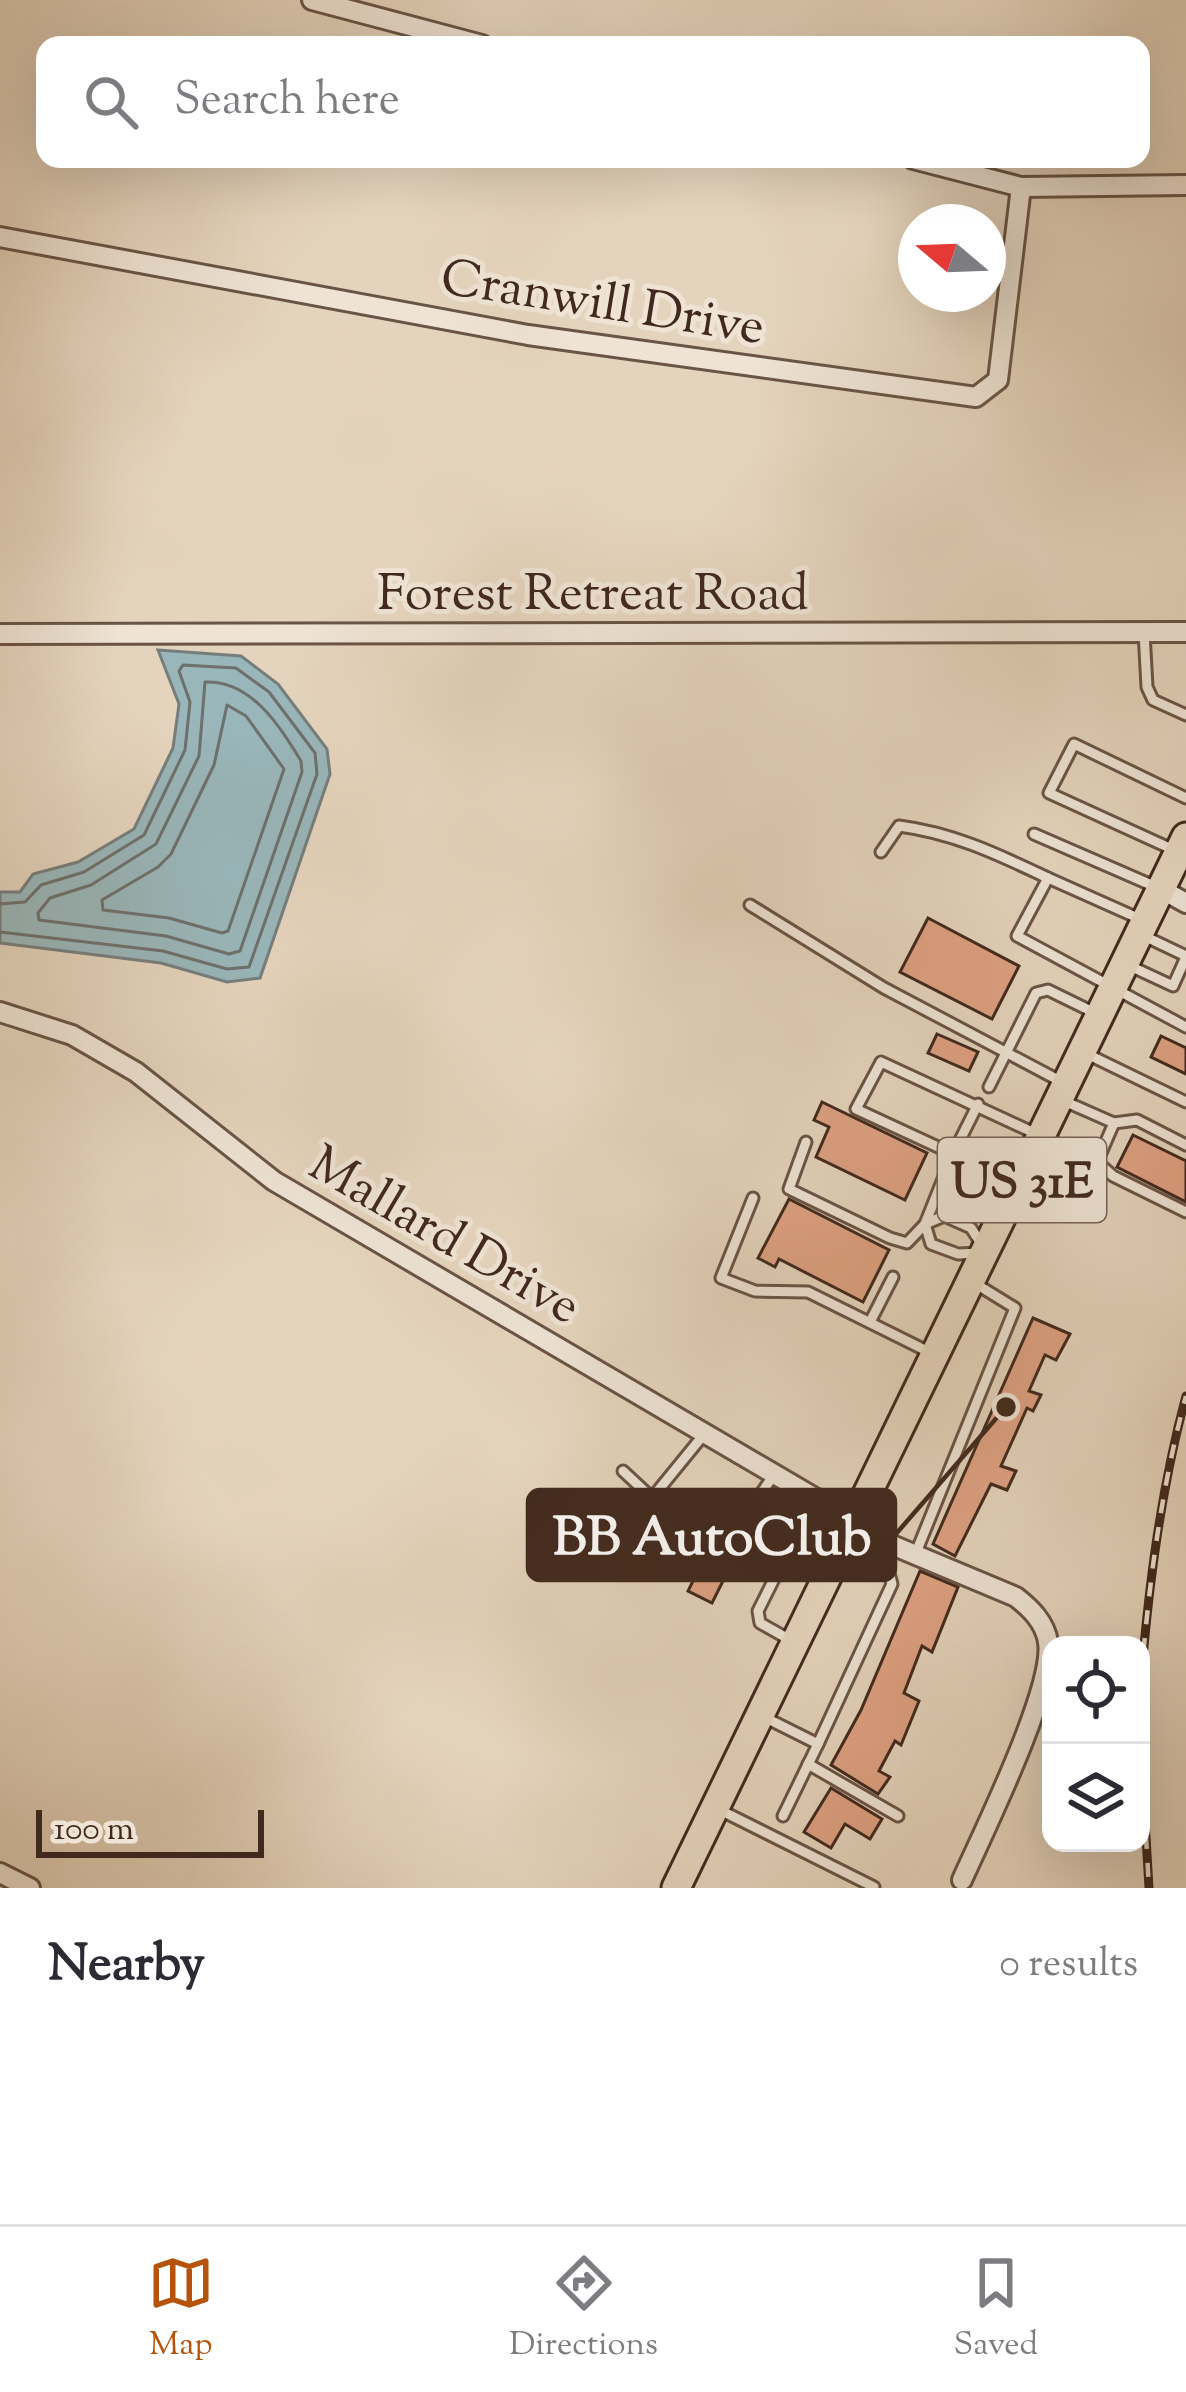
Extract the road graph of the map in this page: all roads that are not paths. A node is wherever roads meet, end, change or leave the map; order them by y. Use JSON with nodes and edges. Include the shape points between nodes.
{"nodes":[{"id":1,"x":312,"y":0,"type":"edge"},
{"id":2,"x":448,"y":36,"type":"edge"},
{"id":3,"x":947,"y":168,"type":"edge"},
{"id":4,"x":1186,"y":185,"type":"edge"},
{"id":5,"x":1021,"y":188,"type":"junction"},
{"id":6,"x":0,"y":237,"type":"edge"},
{"id":7,"x":1144,"y":632,"type":"junction"},
{"id":8,"x":1186,"y":632,"type":"edge"},
{"id":9,"x":0,"y":634,"type":"edge"},
{"id":10,"x":1186,"y":715,"type":"edge"},
{"id":11,"x":1186,"y":798,"type":"edge"},
{"id":12,"x":1034,"y":834,"type":"dead end"},
{"id":13,"x":1182,"y":844,"type":"edge"},
{"id":14,"x":881,"y":852,"type":"dead end"},
{"id":15,"x":1048,"y":878,"type":"junction"},
{"id":16,"x":1173,"y":896,"type":"edge"},
{"id":17,"x":750,"y":904,"type":"dead end"},
{"id":18,"x":1142,"y":928,"type":"junction"},
{"id":19,"x":1186,"y":956,"type":"edge"},
{"id":20,"x":1120,"y":975,"type":"junction"},
{"id":21,"x":0,"y":1012,"type":"edge"},
{"id":22,"x":1100,"y":1015,"type":"junction"},
{"id":23,"x":1186,"y":1027,"type":"edge"},
{"id":24,"x":1083,"y":1052,"type":"junction"},
{"id":25,"x":1006,"y":1053,"type":"junction"},
{"id":26,"x":989,"y":1087,"type":"dead end"},
{"id":27,"x":1063,"y":1092,"type":"junction"},
{"id":28,"x":1186,"y":1102,"type":"edge"},
{"id":29,"x":977,"y":1104,"type":"junction"},
{"id":30,"x":1114,"y":1123,"type":"junction"},
{"id":31,"x":1042,"y":1136,"type":"junction"},
{"id":32,"x":806,"y":1142,"type":"dead end"},
{"id":33,"x":1186,"y":1145,"type":"edge"},
{"id":34,"x":953,"y":1154,"type":"junction"},
{"id":35,"x":1097,"y":1162,"type":"junction"},
{"id":36,"x":753,"y":1198,"type":"dead end"},
{"id":37,"x":1186,"y":1212,"type":"edge"},
{"id":38,"x":926,"y":1224,"type":"junction"},
{"id":39,"x":987,"y":1252,"type":"junction"},
{"id":40,"x":893,"y":1277,"type":"dead end"},
{"id":41,"x":972,"y":1282,"type":"junction"},
{"id":42,"x":870,"y":1322,"type":"junction"},
{"id":43,"x":936,"y":1355,"type":"junction"},
{"id":44,"x":704,"y":1433,"type":"junction"},
{"id":45,"x":623,"y":1471,"type":"dead end"},
{"id":46,"x":774,"y":1474,"type":"junction"},
{"id":47,"x":856,"y":1522,"type":"junction"},
{"id":48,"x":791,"y":1545,"type":"junction"},
{"id":49,"x":916,"y":1555,"type":"junction"},
{"id":50,"x":838,"y":1558,"type":"junction"},
{"id":51,"x":796,"y":1643,"type":"junction"},
{"id":52,"x":761,"y":1715,"type":"junction"},
{"id":53,"x":818,"y":1744,"type":"junction"},
{"id":54,"x":808,"y":1764,"type":"junction"},
{"id":55,"x":715,"y":1808,"type":"junction"},
{"id":56,"x":783,"y":1816,"type":"dead end"},
{"id":57,"x":898,"y":1816,"type":"dead end"},
{"id":58,"x":0,"y":1874,"type":"edge"},
{"id":59,"x":962,"y":1880,"type":"dead end"},
{"id":60,"x":874,"y":1887,"type":"edge"},
{"id":61,"x":30,"y":1888,"type":"edge"},
{"id":62,"x":676,"y":1888,"type":"edge"}],
"edges":[{"from":1,"to":2,"type":"street"},
{"from":3,"to":5,"type":"street"},
{"from":4,"to":5,"type":"street"},
{"from":5,"to":6,"type":"street","name":"Cranwill Drive","via":[[998,380],[976,397],[528,335]]},
{"from":7,"to":8,"type":"street","name":"Forest Retreat Road"},
{"from":7,"to":9,"type":"street","name":"Forest Retreat Road"},
{"from":7,"to":10,"type":"lane","via":[[1153,700]]},
{"from":11,"to":13,"type":"lane","via":[[1074,744],[1049,793]]},
{"from":12,"to":16,"type":"lane"},
{"from":13,"to":16,"type":"main road","number":"US 31E"},
{"from":14,"to":15,"type":"lane","via":[[899,826],[930,830]]},
{"from":15,"to":18,"type":"lane"},
{"from":15,"to":20,"type":"lane","via":[[1017,936]]},
{"from":16,"to":18,"type":"main road","number":"US 31E"},
{"from":17,"to":25,"type":"lane"},
{"from":18,"to":19,"type":"lane"},
{"from":18,"to":20,"type":"main road","number":"US 31E"},
{"from":19,"to":20,"type":"lane","via":[[1173,986]]},
{"from":20,"to":22,"type":"main road","number":"US 31E"},
{"from":20,"to":23,"type":"lane"},
{"from":21,"to":44,"type":"street","name":"Mallard Drive","via":[[73,1035],[136,1072],[274,1181]]},
{"from":22,"to":24,"type":"main road","number":"US 31E"},
{"from":22,"to":25,"type":"lane","via":[[1043,989]]},
{"from":24,"to":27,"type":"main road","number":"US 31E"},
{"from":24,"to":28,"type":"lane"},
{"from":25,"to":26,"type":"lane"},
{"from":25,"to":27,"type":"lane"},
{"from":27,"to":30,"type":"lane"},
{"from":27,"to":31,"type":"main road","number":"US 31E"},
{"from":29,"to":31,"type":"lane"},
{"from":29,"to":34,"type":"lane"},
{"from":29,"to":34,"type":"lane","via":[[881,1062],[856,1108]]},
{"from":30,"to":33,"type":"lane","via":[[1137,1120]]},
{"from":30,"to":35,"type":"lane"},
{"from":31,"to":35,"type":"lane"},
{"from":31,"to":39,"type":"main road","number":"US 31E"},
{"from":32,"to":38,"type":"lane","via":[[789,1189],[907,1243]]},
{"from":34,"to":38,"type":"lane"},
{"from":35,"to":37,"type":"lane"},
{"from":36,"to":42,"type":"lane","via":[[721,1278],[755,1291],[808,1292]]},
{"from":38,"to":39,"type":"lane","via":[[944,1216],[958,1222]]},
{"from":38,"to":39,"type":"lane","via":[[931,1244],[958,1254]]},
{"from":39,"to":41,"type":"main road","number":"US 31E"},
{"from":40,"to":42,"type":"lane"},
{"from":41,"to":43,"type":"main road","number":"US 31E"},
{"from":41,"to":49,"type":"lane","via":[[1015,1307]]},
{"from":42,"to":43,"type":"lane"},
{"from":43,"to":47,"type":"main road","number":"US 31E"},
{"from":44,"to":45,"type":"lane","via":[[652,1498]]},
{"from":44,"to":46,"type":"street","name":"Mallard Drive"},
{"from":46,"to":47,"type":"street","name":"Mallard Drive"},
{"from":46,"to":48,"type":"lane","via":[[758,1498]]},
{"from":47,"to":49,"type":"street","name":"Mallard Drive"},
{"from":47,"to":50,"type":"main road","number":"US 31E"},
{"from":48,"to":50,"type":"lane"},
{"from":48,"to":51,"type":"lane","via":[[758,1611],[760,1623]]},
{"from":49,"to":59,"type":"street","name":"Mallard Drive","via":[[1016,1597],[1048,1640],[1042,1687]]},
{"from":50,"to":51,"type":"main road","number":"US 31E"},
{"from":50,"to":53,"type":"lane","via":[[889,1573],[892,1584]]},
{"from":51,"to":52,"type":"main road","number":"US 31E"},
{"from":52,"to":53,"type":"lane"},
{"from":52,"to":55,"type":"main road","number":"US 31E"},
{"from":53,"to":54,"type":"lane"},
{"from":54,"to":56,"type":"lane"},
{"from":54,"to":57,"type":"lane"},
{"from":55,"to":60,"type":"lane"},
{"from":55,"to":62,"type":"main road","number":"US 31E"},
{"from":58,"to":61,"type":"street"}]}
